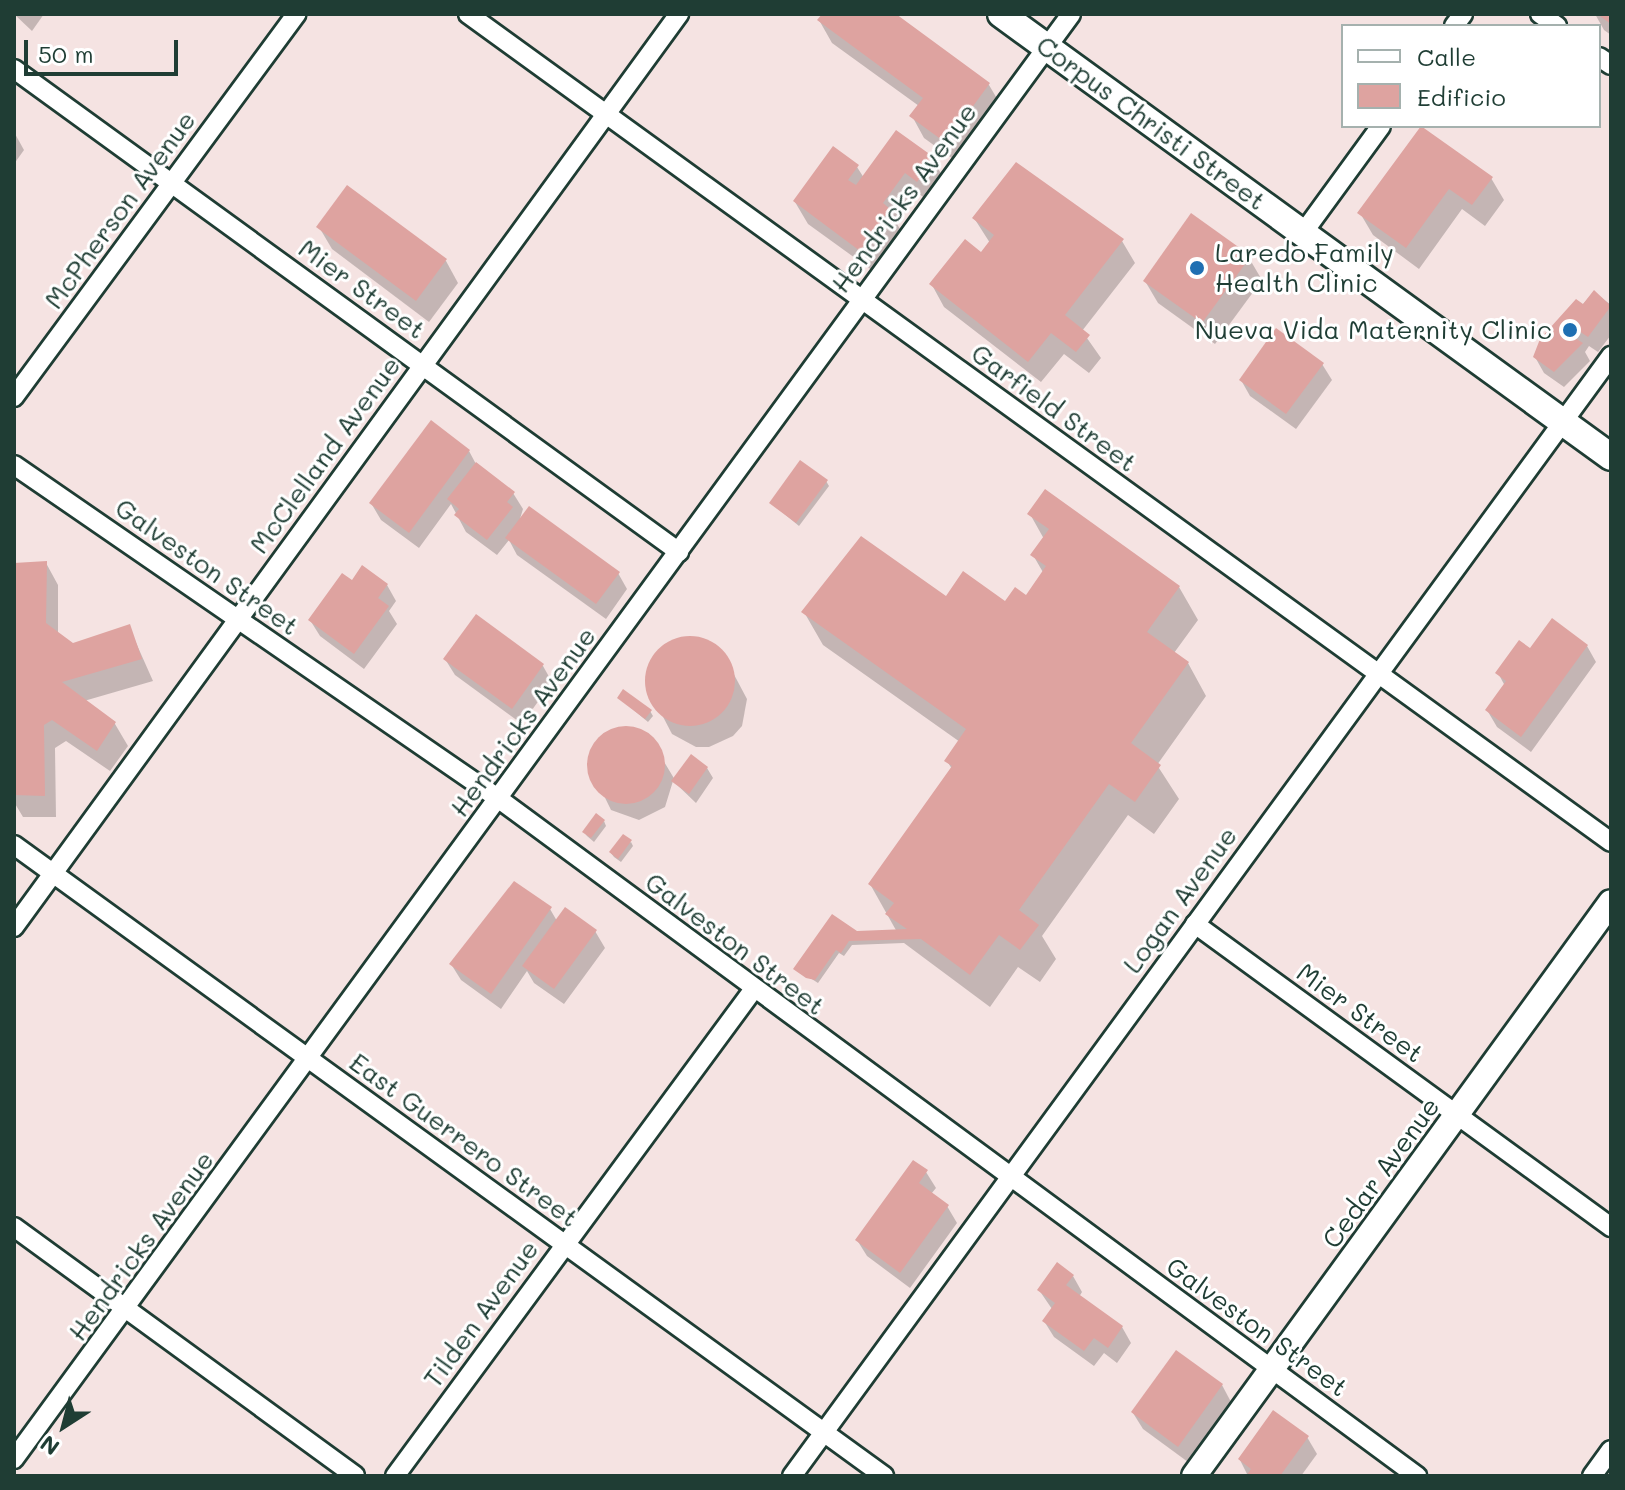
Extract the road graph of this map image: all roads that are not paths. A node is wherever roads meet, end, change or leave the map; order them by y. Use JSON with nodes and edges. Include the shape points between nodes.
{"nodes":[{"id":1,"x":296,"y":14,"type":"edge"},
{"id":2,"x":468,"y":14,"type":"edge"},
{"id":3,"x":679,"y":14,"type":"edge"},
{"id":4,"x":1001,"y":14,"type":"edge"},
{"id":5,"x":1071,"y":14,"type":"edge"},
{"id":6,"x":1047,"y":47,"type":"junction"},
{"id":7,"x":14,"y":69,"type":"edge"},
{"id":8,"x":606,"y":115,"type":"junction"},
{"id":9,"x":1380,"y":128,"type":"edge"},
{"id":10,"x":173,"y":184,"type":"junction"},
{"id":11,"x":1303,"y":233,"type":"junction"},
{"id":12,"x":862,"y":300,"type":"junction"},
{"id":13,"x":1611,"y":356,"type":"edge"},
{"id":14,"x":423,"y":366,"type":"junction"},
{"id":15,"x":14,"y":397,"type":"edge"},
{"id":16,"x":1563,"y":422,"type":"junction"},
{"id":17,"x":1611,"y":457,"type":"edge"},
{"id":18,"x":14,"y":465,"type":"edge"},
{"id":19,"x":679,"y":552,"type":"junction"},
{"id":20,"x":236,"y":619,"type":"junction"},
{"id":21,"x":1378,"y":675,"type":"junction"},
{"id":22,"x":499,"y":799,"type":"junction"},
{"id":23,"x":1611,"y":842,"type":"edge"},
{"id":24,"x":14,"y":845,"type":"edge"},
{"id":25,"x":53,"y":874,"type":"junction"},
{"id":26,"x":1611,"y":902,"type":"edge"},
{"id":27,"x":1195,"y":924,"type":"junction"},
{"id":28,"x":14,"y":927,"type":"edge"},
{"id":29,"x":753,"y":990,"type":"junction"},
{"id":30,"x":309,"y":1060,"type":"junction"},
{"id":31,"x":1458,"y":1116,"type":"junction"},
{"id":32,"x":1008,"y":1179,"type":"junction"},
{"id":33,"x":14,"y":1227,"type":"edge"},
{"id":34,"x":1611,"y":1227,"type":"edge"},
{"id":35,"x":564,"y":1244,"type":"junction"},
{"id":36,"x":126,"y":1311,"type":"junction"},
{"id":37,"x":1273,"y":1370,"type":"junction"},
{"id":38,"x":823,"y":1432,"type":"junction"},
{"id":39,"x":1611,"y":1450,"type":"edge"},
{"id":40,"x":14,"y":1459,"type":"edge"},
{"id":41,"x":355,"y":1476,"type":"edge"},
{"id":42,"x":395,"y":1476,"type":"edge"},
{"id":43,"x":792,"y":1476,"type":"edge"},
{"id":44,"x":884,"y":1476,"type":"edge"},
{"id":45,"x":1194,"y":1476,"type":"edge"},
{"id":46,"x":1417,"y":1476,"type":"edge"},
{"id":47,"x":1592,"y":1476,"type":"edge"}],
"edges":[{"from":1,"to":10,"type":"street","name":"McPherson Avenue"},
{"from":2,"to":8,"type":"street","name":"Garfield Street"},
{"from":3,"to":8,"type":"street","name":"McClelland Avenue"},
{"from":4,"to":6,"type":"main road","name":"Corpus Christi Street"},
{"from":5,"to":6,"type":"street","name":"Hendricks Avenue"},
{"from":6,"to":11,"type":"main road","name":"Corpus Christi Street"},
{"from":6,"to":12,"type":"street","name":"Hendricks Avenue"},
{"from":7,"to":10,"type":"street","name":"Mier Street"},
{"from":8,"to":12,"type":"street","name":"Garfield Street"},
{"from":8,"to":14,"type":"street","name":"McClelland Avenue"},
{"from":9,"to":11,"type":"street"},
{"from":10,"to":14,"type":"street","name":"Mier Street"},
{"from":10,"to":15,"type":"street","name":"McPherson Avenue"},
{"from":11,"to":16,"type":"main road","name":"Corpus Christi Street"},
{"from":12,"to":19,"type":"street","name":"Hendricks Avenue"},
{"from":12,"to":21,"type":"street","name":"Garfield Street"},
{"from":13,"to":16,"type":"street","name":"Logan Avenue"},
{"from":14,"to":19,"type":"street","name":"Mier Street"},
{"from":14,"to":20,"type":"street","name":"McClelland Avenue"},
{"from":16,"to":17,"type":"main road","name":"Corpus Christi Street"},
{"from":16,"to":21,"type":"street","name":"Logan Avenue"},
{"from":18,"to":20,"type":"street","name":"Galveston Street"},
{"from":19,"to":22,"type":"street","name":"Hendricks Avenue"},
{"from":20,"to":22,"type":"street","name":"Galveston Street"},
{"from":20,"to":25,"type":"street","name":"McClelland Avenue"},
{"from":21,"to":23,"type":"street","name":"Garfield Street"},
{"from":21,"to":27,"type":"street","name":"Logan Avenue"},
{"from":22,"to":29,"type":"street","name":"Galveston Street"},
{"from":22,"to":30,"type":"street","name":"Hendricks Avenue"},
{"from":24,"to":25,"type":"street","name":"East Guerrero Street"},
{"from":25,"to":28,"type":"street","name":"McClelland Avenue"},
{"from":25,"to":30,"type":"street","name":"East Guerrero Street"},
{"from":26,"to":31,"type":"street","name":"Cedar Avenue"},
{"from":27,"to":31,"type":"street","name":"Mier Street"},
{"from":27,"to":32,"type":"street","name":"Logan Avenue"},
{"from":29,"to":32,"type":"street","name":"Galveston Street"},
{"from":29,"to":35,"type":"street","name":"Tilden Avenue"},
{"from":30,"to":35,"type":"street","name":"East Guerrero Street"},
{"from":30,"to":36,"type":"street","name":"Hendricks Avenue"},
{"from":31,"to":34,"type":"street","name":"Mier Street"},
{"from":31,"to":37,"type":"street","name":"Cedar Avenue"},
{"from":32,"to":37,"type":"street","name":"Galveston Street"},
{"from":32,"to":38,"type":"street","name":"Logan Avenue"},
{"from":33,"to":36,"type":"street"},
{"from":35,"to":38,"type":"street","name":"East Guerrero Street"},
{"from":35,"to":42,"type":"street","name":"Tilden Avenue"},
{"from":36,"to":40,"type":"street","name":"Hendricks Avenue"},
{"from":36,"to":41,"type":"street"},
{"from":37,"to":45,"type":"street","name":"Cedar Avenue"},
{"from":37,"to":46,"type":"street","name":"Galveston Street"},
{"from":38,"to":43,"type":"street","name":"Logan Avenue"},
{"from":38,"to":44,"type":"street","name":"East Guerrero Street"},
{"from":39,"to":47,"type":"street"}]}
